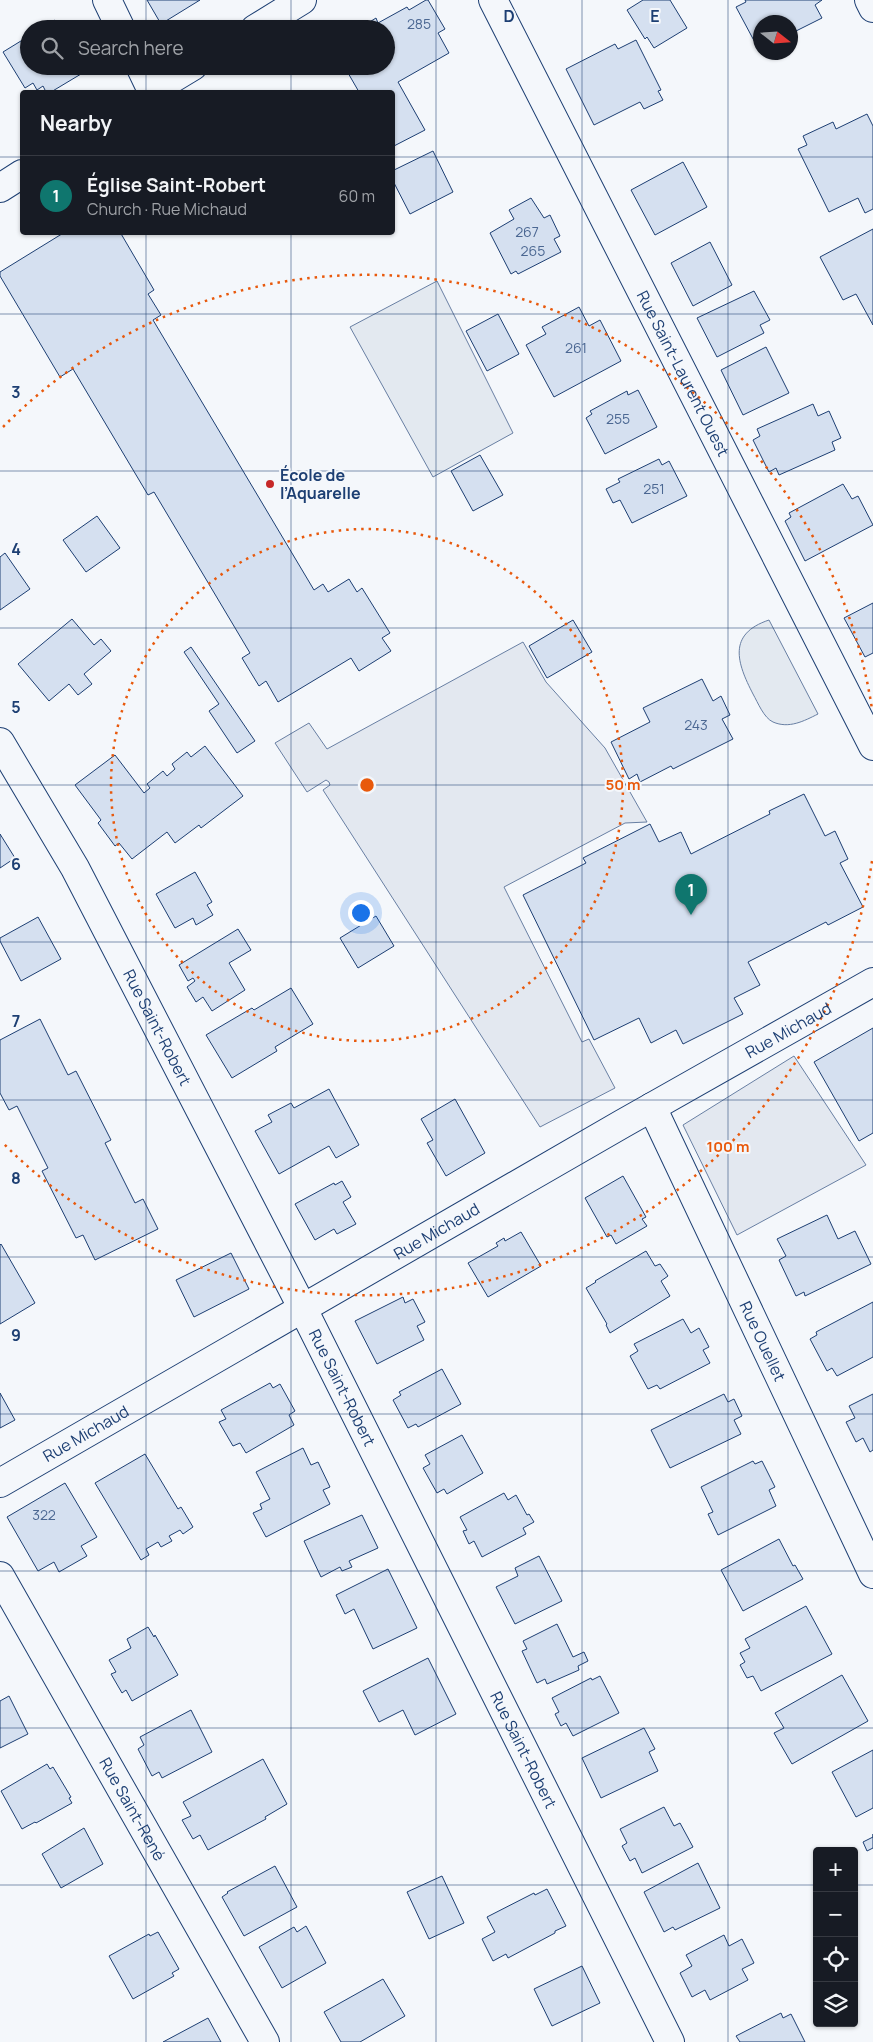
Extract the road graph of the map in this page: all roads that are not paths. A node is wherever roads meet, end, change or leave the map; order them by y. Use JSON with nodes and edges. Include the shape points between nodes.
{"nodes":[{"id":1,"x":107,"y":0,"type":"edge"},
{"id":2,"x":302,"y":0,"type":"edge"},
{"id":3,"x":493,"y":0,"type":"edge"},
{"id":4,"x":869,"y":0,"type":"edge"},
{"id":5,"x":873,"y":8,"type":"edge"},
{"id":6,"x":117,"y":20,"type":"edge"},
{"id":7,"x":270,"y":20,"type":"edge"},
{"id":8,"x":144,"y":75,"type":"edge"},
{"id":9,"x":178,"y":75,"type":"edge"},
{"id":10,"x":150,"y":90,"type":"edge"},
{"id":11,"x":154,"y":90,"type":"edge"},
{"id":12,"x":20,"y":175,"type":"edge"},
{"id":13,"x":0,"y":188,"type":"edge"},
{"id":14,"x":0,"y":742,"type":"edge"},
{"id":15,"x":873,"y":746,"type":"edge"},
{"id":16,"x":873,"y":982,"type":"edge"},
{"id":17,"x":652,"y":1107,"type":"junction"},
{"id":18,"x":303,"y":1309,"type":"junction"},
{"id":19,"x":0,"y":1483,"type":"edge"},
{"id":20,"x":873,"y":1574,"type":"edge"},
{"id":21,"x":0,"y":1576,"type":"edge"},
{"id":22,"x":265,"y":2042,"type":"edge"},
{"id":23,"x":670,"y":2042,"type":"edge"}],
"edges":[{"from":1,"to":6,"type":"street"},
{"from":2,"to":7,"type":"street"},
{"from":3,"to":15,"type":"street","name":"Rue Saint-Laurent Ouest"},
{"from":4,"to":5,"type":"street"},
{"from":8,"to":10,"type":"street"},
{"from":9,"to":11,"type":"street"},
{"from":12,"to":13,"type":"street"},
{"from":14,"to":18,"type":"street","name":"Rue Saint-Robert","via":[[75,868]]},
{"from":16,"to":17,"type":"street","name":"Rue Michaud"},
{"from":17,"to":18,"type":"street","name":"Rue Michaud"},
{"from":17,"to":20,"type":"street","name":"Rue Ouellet"},
{"from":18,"to":19,"type":"street","name":"Rue Michaud"},
{"from":18,"to":23,"type":"street","name":"Rue Saint-Robert"},
{"from":21,"to":22,"type":"street","name":"Rue Saint-René"}]}
